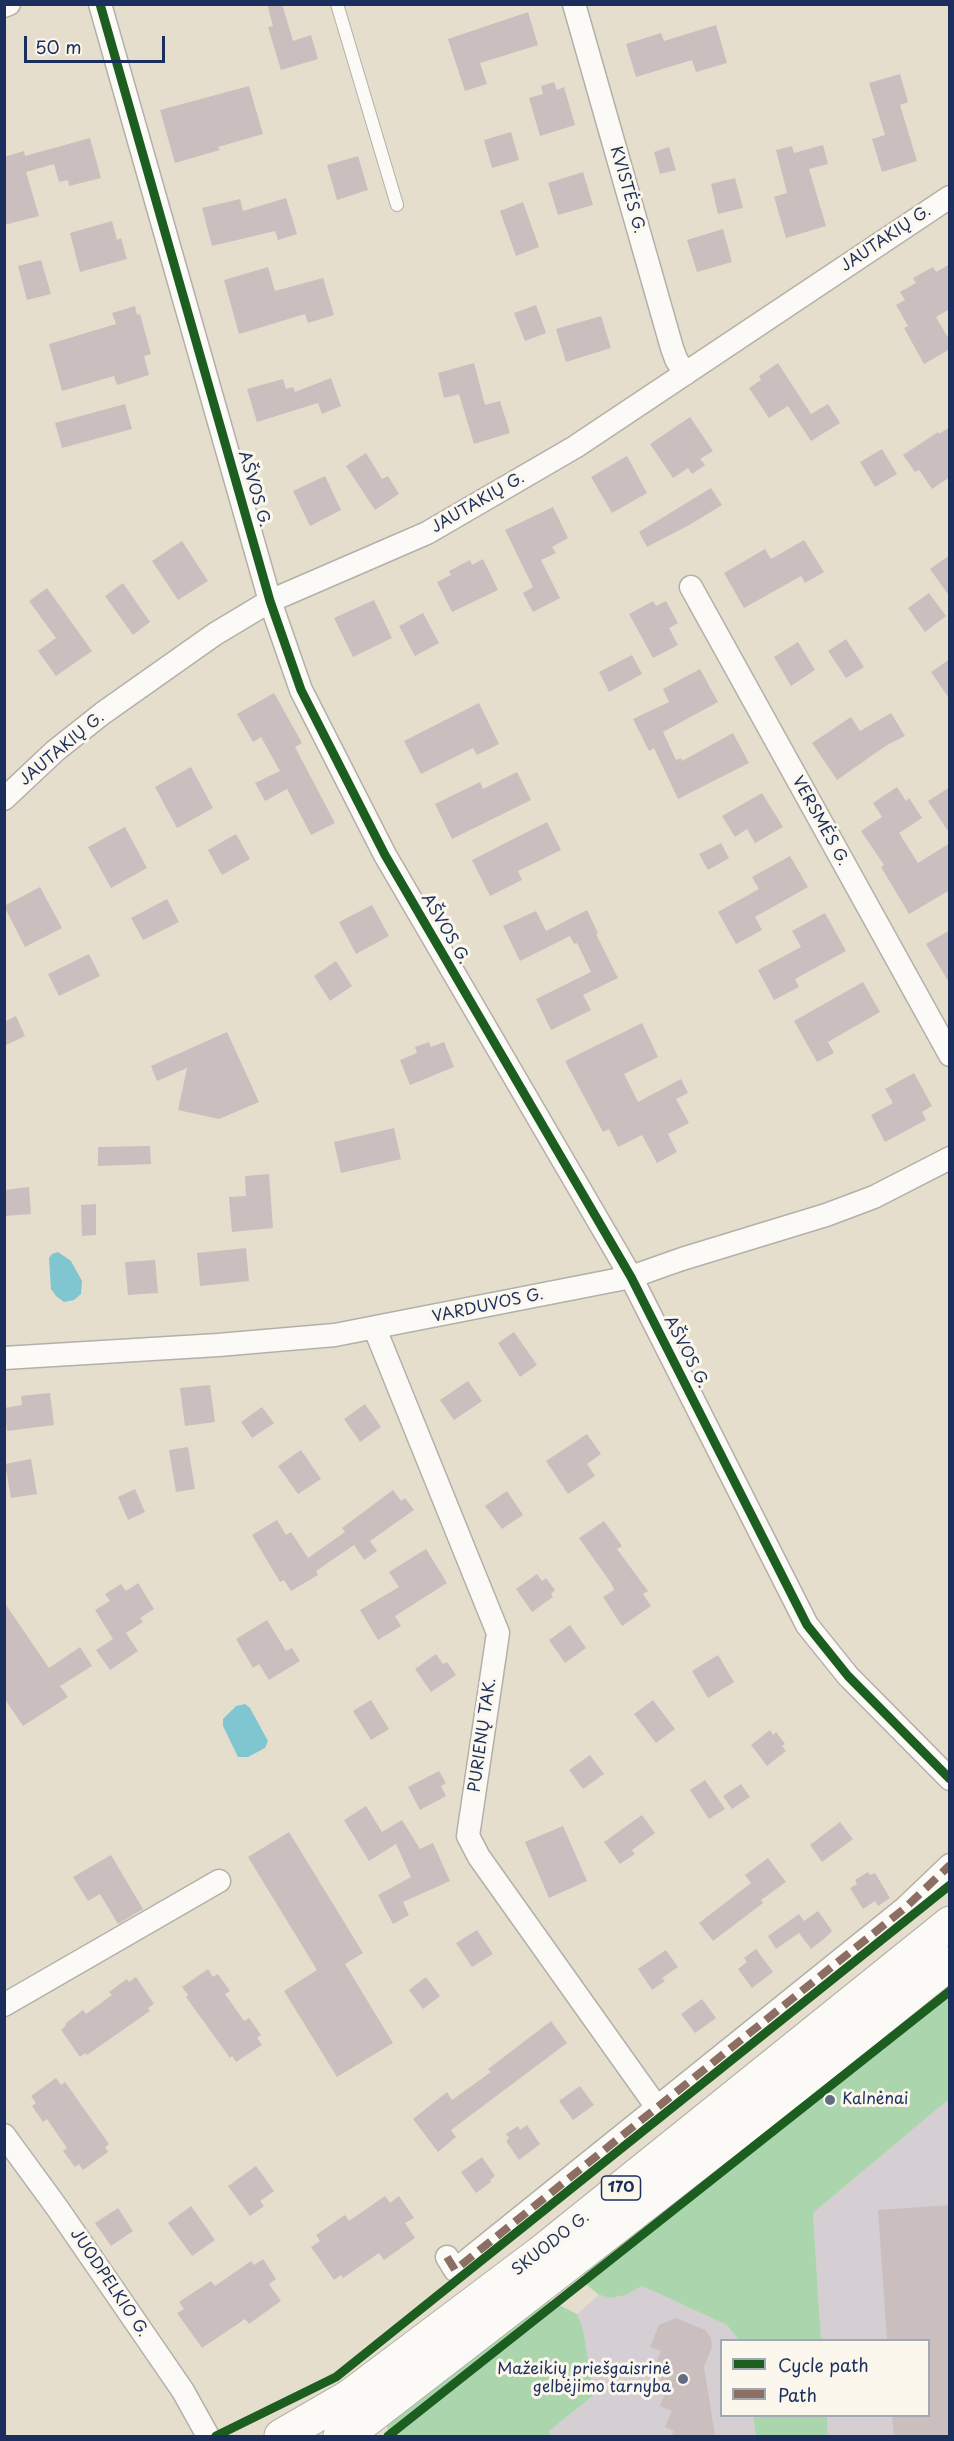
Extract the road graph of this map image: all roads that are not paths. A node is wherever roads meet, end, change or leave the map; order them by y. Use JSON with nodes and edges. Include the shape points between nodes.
{"nodes":[{"id":1,"x":9,"y":4,"type":"edge"},
{"id":2,"x":100,"y":4,"type":"edge"},
{"id":3,"x":337,"y":4,"type":"edge"},
{"id":4,"x":574,"y":4,"type":"edge"},
{"id":5,"x":4,"y":6,"type":"edge"},
{"id":6,"x":950,"y":197,"type":"edge"},
{"id":7,"x":397,"y":205,"type":"dead end"},
{"id":8,"x":685,"y":374,"type":"junction"},
{"id":9,"x":691,"y":587,"type":"dead end"},
{"id":10,"x":270,"y":601,"type":"junction"},
{"id":11,"x":4,"y":799,"type":"edge"},
{"id":12,"x":950,"y":1055,"type":"edge"},
{"id":13,"x":950,"y":1158,"type":"edge"},
{"id":14,"x":631,"y":1277,"type":"junction"},
{"id":15,"x":375,"y":1329,"type":"junction"},
{"id":16,"x":4,"y":1358,"type":"edge"},
{"id":17,"x":950,"y":1779,"type":"edge"},
{"id":18,"x":950,"y":1865,"type":"edge"},
{"id":19,"x":219,"y":1881,"type":"dead end"},
{"id":20,"x":950,"y":1923,"type":"edge"},
{"id":21,"x":950,"y":1963,"type":"edge"},
{"id":22,"x":4,"y":2005,"type":"edge"},
{"id":23,"x":656,"y":2106,"type":"junction"},
{"id":24,"x":4,"y":2135,"type":"edge"},
{"id":25,"x":447,"y":2258,"type":"dead end"},
{"id":26,"x":208,"y":2436,"type":"edge"},
{"id":27,"x":281,"y":2436,"type":"edge"},
{"id":28,"x":340,"y":2436,"type":"edge"}],
"edges":[{"from":1,"to":5,"type":"street"},
{"from":2,"to":10,"type":"street","name":"AŠVOS G."},
{"from":3,"to":7,"type":"lane"},
{"from":4,"to":8,"type":"street","name":"KVISTĖS G.","via":[[672,348]]},
{"from":6,"to":8,"type":"street","name":"JAUTAKIŲ G."},
{"from":8,"to":10,"type":"street","name":"JAUTAKIŲ G.","via":[[575,447],[427,532]]},
{"from":9,"to":12,"type":"street","name":"VERSMĖS G."},
{"from":10,"to":11,"type":"street","name":"JAUTAKIŲ G.","via":[[215,634],[103,713]]},
{"from":10,"to":14,"type":"street","name":"AŠVOS G.","via":[[301,690],[385,855]]},
{"from":13,"to":14,"type":"street","name":"VARDUVOS G.","via":[[865,1201]]},
{"from":14,"to":15,"type":"street","name":"VARDUVOS G."},
{"from":14,"to":17,"type":"street","name":"AŠVOS G.","via":[[807,1624],[848,1676]]},
{"from":15,"to":16,"type":"street","name":"VARDUVOS G.","via":[[291,1340]]},
{"from":15,"to":23,"type":"street","name":"PURIENŲ TAK.","via":[[498,1633],[468,1836]]},
{"from":18,"to":23,"type":"street","via":[[905,1908]]},
{"from":19,"to":22,"type":"street"},
{"from":20,"to":27,"type":"main road","name":"SKUODO G.","number":"170","via":[[540,2253],[350,2396]]},
{"from":21,"to":28,"type":"main road","name":"SKUODO G.","number":"170","via":[[603,2237],[364,2422]]},
{"from":23,"to":25,"type":"street","via":[[455,2270]]},
{"from":24,"to":26,"type":"street","name":"JUODPELKIO G.","via":[[183,2391]]}]}
